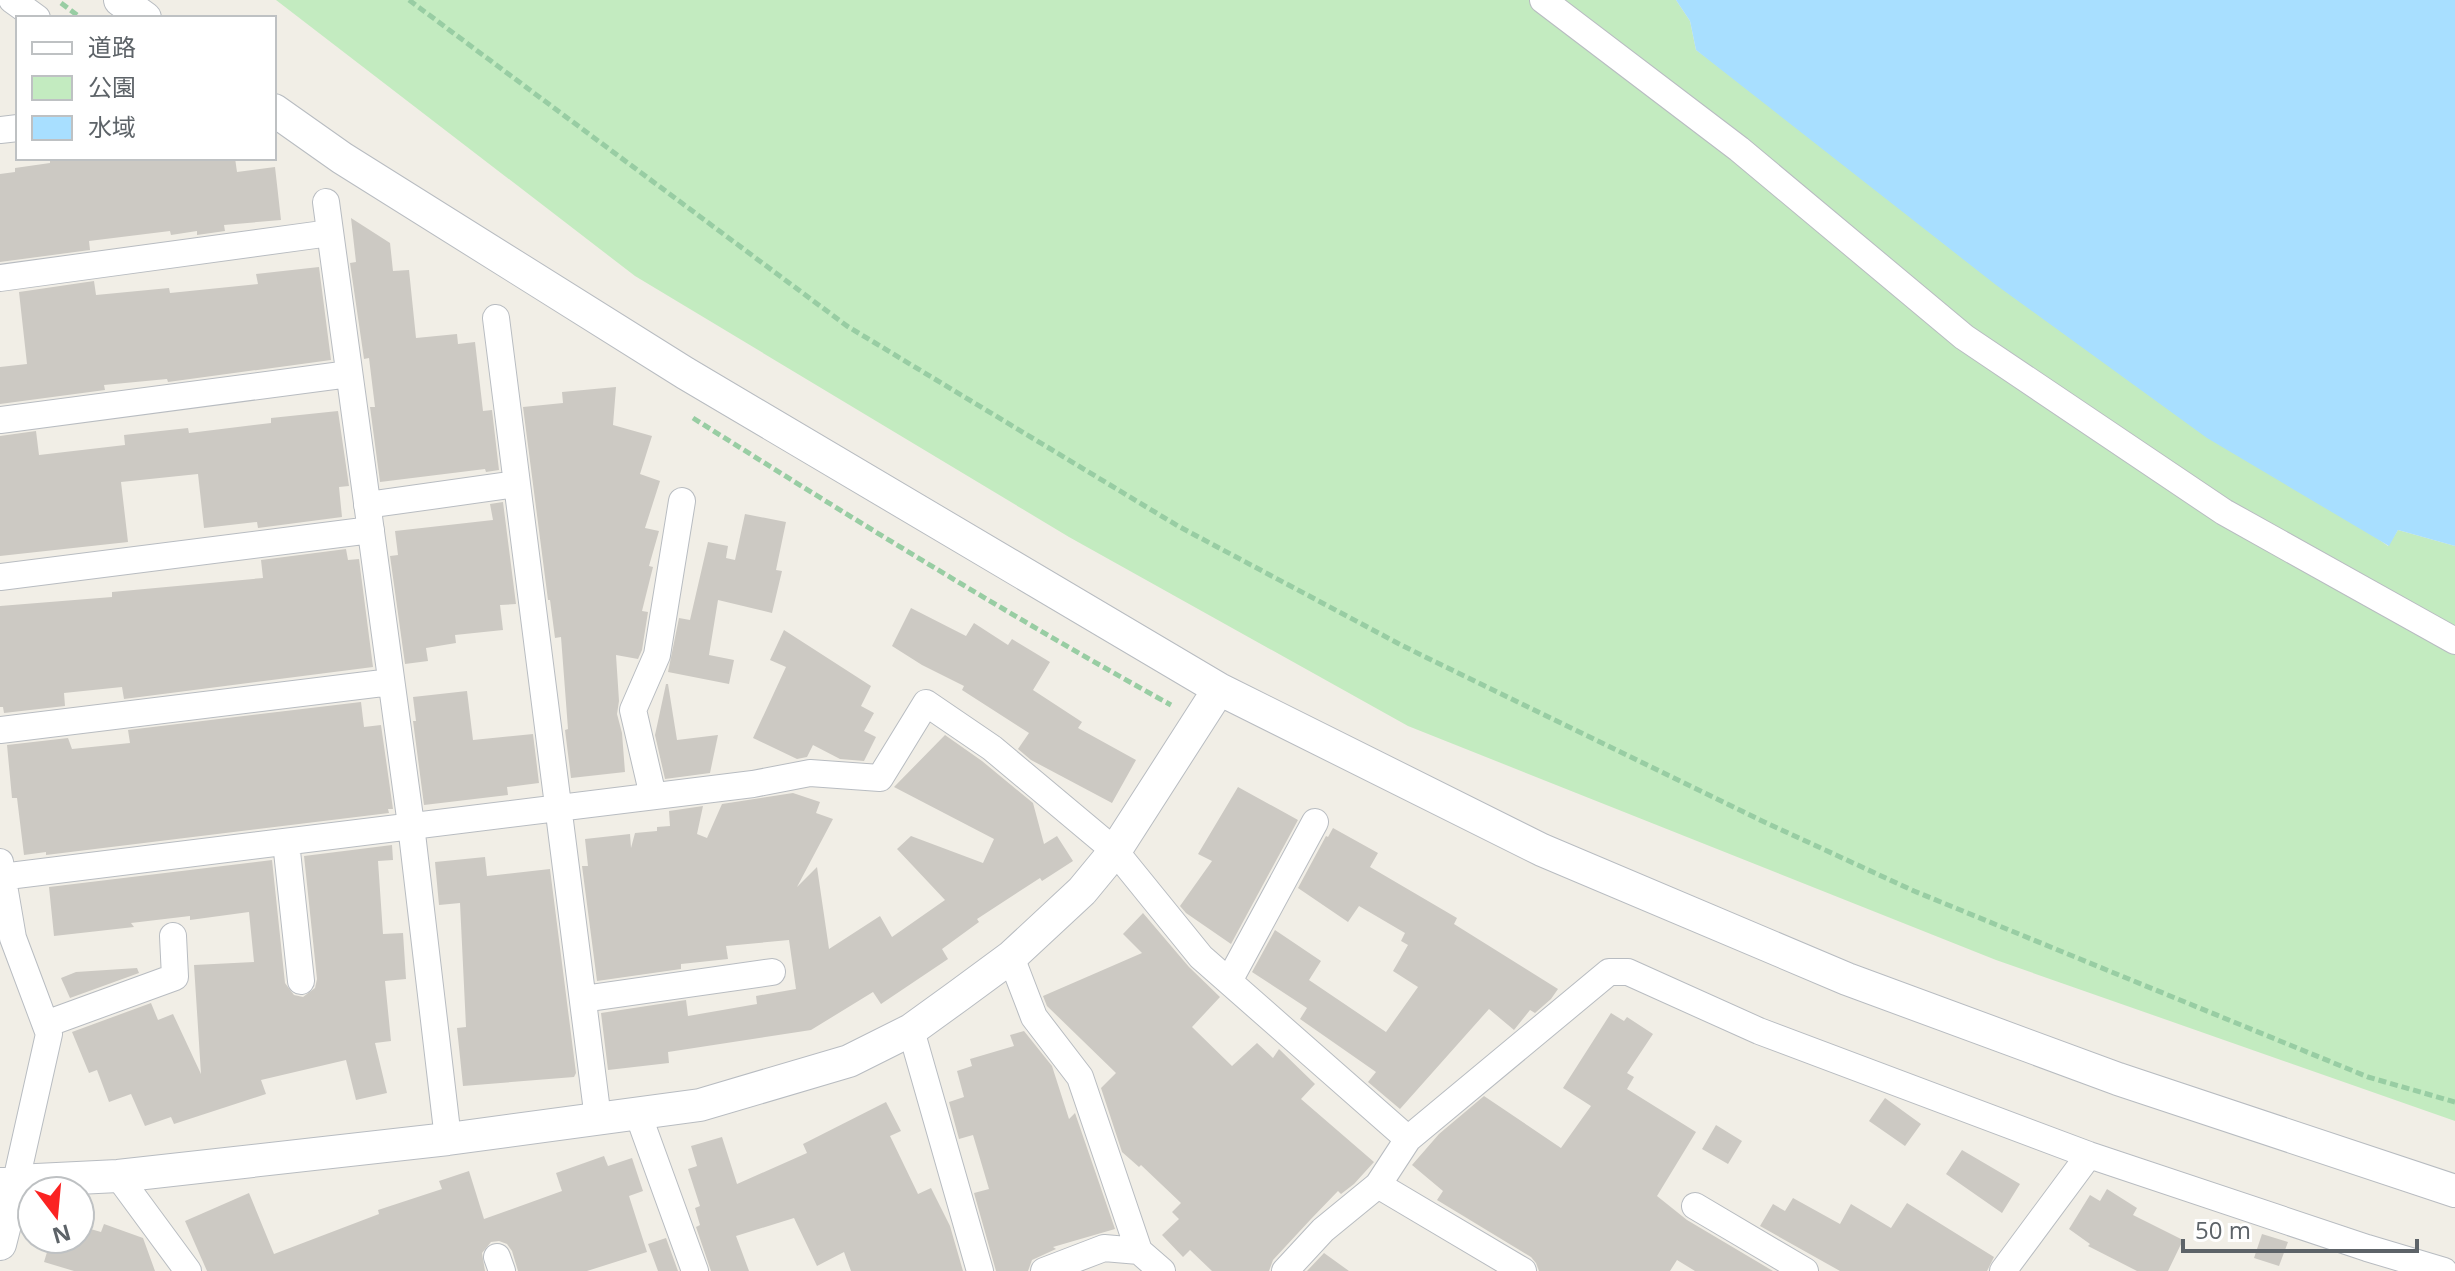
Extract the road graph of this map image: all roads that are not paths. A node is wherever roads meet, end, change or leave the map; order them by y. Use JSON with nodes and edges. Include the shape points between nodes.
{"nodes":[{"id":1,"x":12,"y":0,"type":"edge"},
{"id":2,"x":120,"y":0,"type":"edge"},
{"id":3,"x":1543,"y":0,"type":"edge"},
{"id":4,"x":34,"y":16,"type":"edge"},
{"id":5,"x":142,"y":16,"type":"edge"},
{"id":6,"x":276,"y":111,"type":"edge"},
{"id":7,"x":326,"y":202,"type":"dead end"},
{"id":8,"x":330,"y":233,"type":"junction"},
{"id":9,"x":0,"y":278,"type":"edge"},
{"id":10,"x":496,"y":318,"type":"dead end"},
{"id":11,"x":349,"y":374,"type":"junction"},
{"id":12,"x":0,"y":420,"type":"edge"},
{"id":13,"x":517,"y":484,"type":"junction"},
{"id":14,"x":682,"y":501,"type":"dead end"},
{"id":15,"x":369,"y":518,"type":"junction"},
{"id":16,"x":0,"y":577,"type":"edge"},
{"id":17,"x":2455,"y":641,"type":"edge"},
{"id":18,"x":391,"y":682,"type":"junction"},
{"id":19,"x":1219,"y":689,"type":"junction"},
{"id":20,"x":0,"y":730,"type":"edge"},
{"id":21,"x":653,"y":796,"type":"junction"},
{"id":22,"x":560,"y":806,"type":"junction"},
{"id":23,"x":1315,"y":822,"type":"dead end"},
{"id":24,"x":411,"y":825,"type":"junction"},
{"id":25,"x":286,"y":842,"type":"junction"},
{"id":26,"x":1115,"y":851,"type":"junction"},
{"id":27,"x":1,"y":872,"type":"edge"},
{"id":28,"x":173,"y":936,"type":"dead end"},
{"id":29,"x":1011,"y":957,"type":"junction"},
{"id":30,"x":772,"y":972,"type":"dead end"},
{"id":31,"x":301,"y":981,"type":"dead end"},
{"id":32,"x":1229,"y":981,"type":"junction"},
{"id":33,"x":583,"y":999,"type":"junction"},
{"id":34,"x":46,"y":1024,"type":"junction"},
{"id":35,"x":911,"y":1030,"type":"junction"},
{"id":36,"x":638,"y":1114,"type":"junction"},
{"id":37,"x":598,"y":1119,"type":"junction"},
{"id":38,"x":448,"y":1139,"type":"junction"},
{"id":39,"x":1408,"y":1139,"type":"junction"},
{"id":40,"x":2089,"y":1155,"type":"junction"},
{"id":41,"x":118,"y":1176,"type":"junction"},
{"id":42,"x":8,"y":1181,"type":"edge"},
{"id":43,"x":1378,"y":1185,"type":"junction"},
{"id":44,"x":2455,"y":1191,"type":"edge"},
{"id":45,"x":1695,"y":1206,"type":"dead end"},
{"id":46,"x":0,"y":1244,"type":"edge"},
{"id":47,"x":1139,"y":1251,"type":"junction"},
{"id":48,"x":188,"y":1271,"type":"edge"},
{"id":49,"x":695,"y":1271,"type":"edge"},
{"id":50,"x":980,"y":1271,"type":"edge"},
{"id":51,"x":1044,"y":1271,"type":"edge"},
{"id":52,"x":1162,"y":1271,"type":"edge"},
{"id":53,"x":1285,"y":1271,"type":"edge"},
{"id":54,"x":1523,"y":1271,"type":"edge"},
{"id":55,"x":1805,"y":1271,"type":"edge"},
{"id":56,"x":2003,"y":1271,"type":"edge"},
{"id":57,"x":2444,"y":1271,"type":"edge"}],
"edges":[{"from":1,"to":4,"type":"street"},
{"from":2,"to":5,"type":"street"},
{"from":3,"to":17,"type":"street","via":[[1739,149],[1964,337],[2224,512]]},
{"from":6,"to":19,"type":"street","via":[[685,373]]},
{"from":7,"to":8,"type":"street"},
{"from":8,"to":9,"type":"street"},
{"from":8,"to":11,"type":"street"},
{"from":10,"to":13,"type":"street"},
{"from":11,"to":12,"type":"street"},
{"from":11,"to":15,"type":"street"},
{"from":13,"to":15,"type":"street"},
{"from":13,"to":22,"type":"street"},
{"from":14,"to":21,"type":"street","via":[[657,655],[633,710]]},
{"from":15,"to":16,"type":"street"},
{"from":15,"to":18,"type":"street"},
{"from":18,"to":20,"type":"street"},
{"from":18,"to":24,"type":"street"},
{"from":19,"to":26,"type":"street"},
{"from":19,"to":44,"type":"street","via":[[1542,850],[1847,979],[2118,1079]]},
{"from":21,"to":22,"type":"street"},
{"from":21,"to":26,"type":"street","via":[[810,773],[880,778],[926,703],[992,748]]},
{"from":22,"to":24,"type":"street"},
{"from":22,"to":33,"type":"street"},
{"from":23,"to":32,"type":"street"},
{"from":24,"to":25,"type":"street"},
{"from":24,"to":38,"type":"street"},
{"from":25,"to":27,"type":"street"},
{"from":25,"to":31,"type":"street"},
{"from":26,"to":29,"type":"street","via":[[1082,891]]},
{"from":26,"to":32,"type":"street","via":[[1201,957]]},
{"from":27,"to":34,"type":"street","via":[[13,938]]},
{"from":28,"to":34,"type":"street","via":[[175,977]]},
{"from":29,"to":35,"type":"street"},
{"from":29,"to":47,"type":"street","via":[[1034,1017],[1080,1077]]},
{"from":30,"to":33,"type":"street"},
{"from":32,"to":39,"type":"street"},
{"from":33,"to":37,"type":"street"},
{"from":34,"to":42,"type":"street","via":[[49,1034]]},
{"from":35,"to":36,"type":"street","via":[[834,1065],[700,1105]]},
{"from":35,"to":50,"type":"street"},
{"from":36,"to":37,"type":"street"},
{"from":36,"to":49,"type":"street"},
{"from":37,"to":38,"type":"street"},
{"from":38,"to":41,"type":"street"},
{"from":39,"to":40,"type":"street","via":[[1609,972],[1628,972],[1759,1031]]},
{"from":39,"to":43,"type":"street"},
{"from":40,"to":56,"type":"street"},
{"from":40,"to":57,"type":"street"},
{"from":41,"to":42,"type":"street"},
{"from":41,"to":48,"type":"street"},
{"from":42,"to":46,"type":"street"},
{"from":43,"to":53,"type":"street","via":[[1323,1230]]},
{"from":43,"to":54,"type":"street"},
{"from":45,"to":55,"type":"street"},
{"from":47,"to":51,"type":"street","via":[[1104,1248]]},
{"from":47,"to":52,"type":"street"}]}
